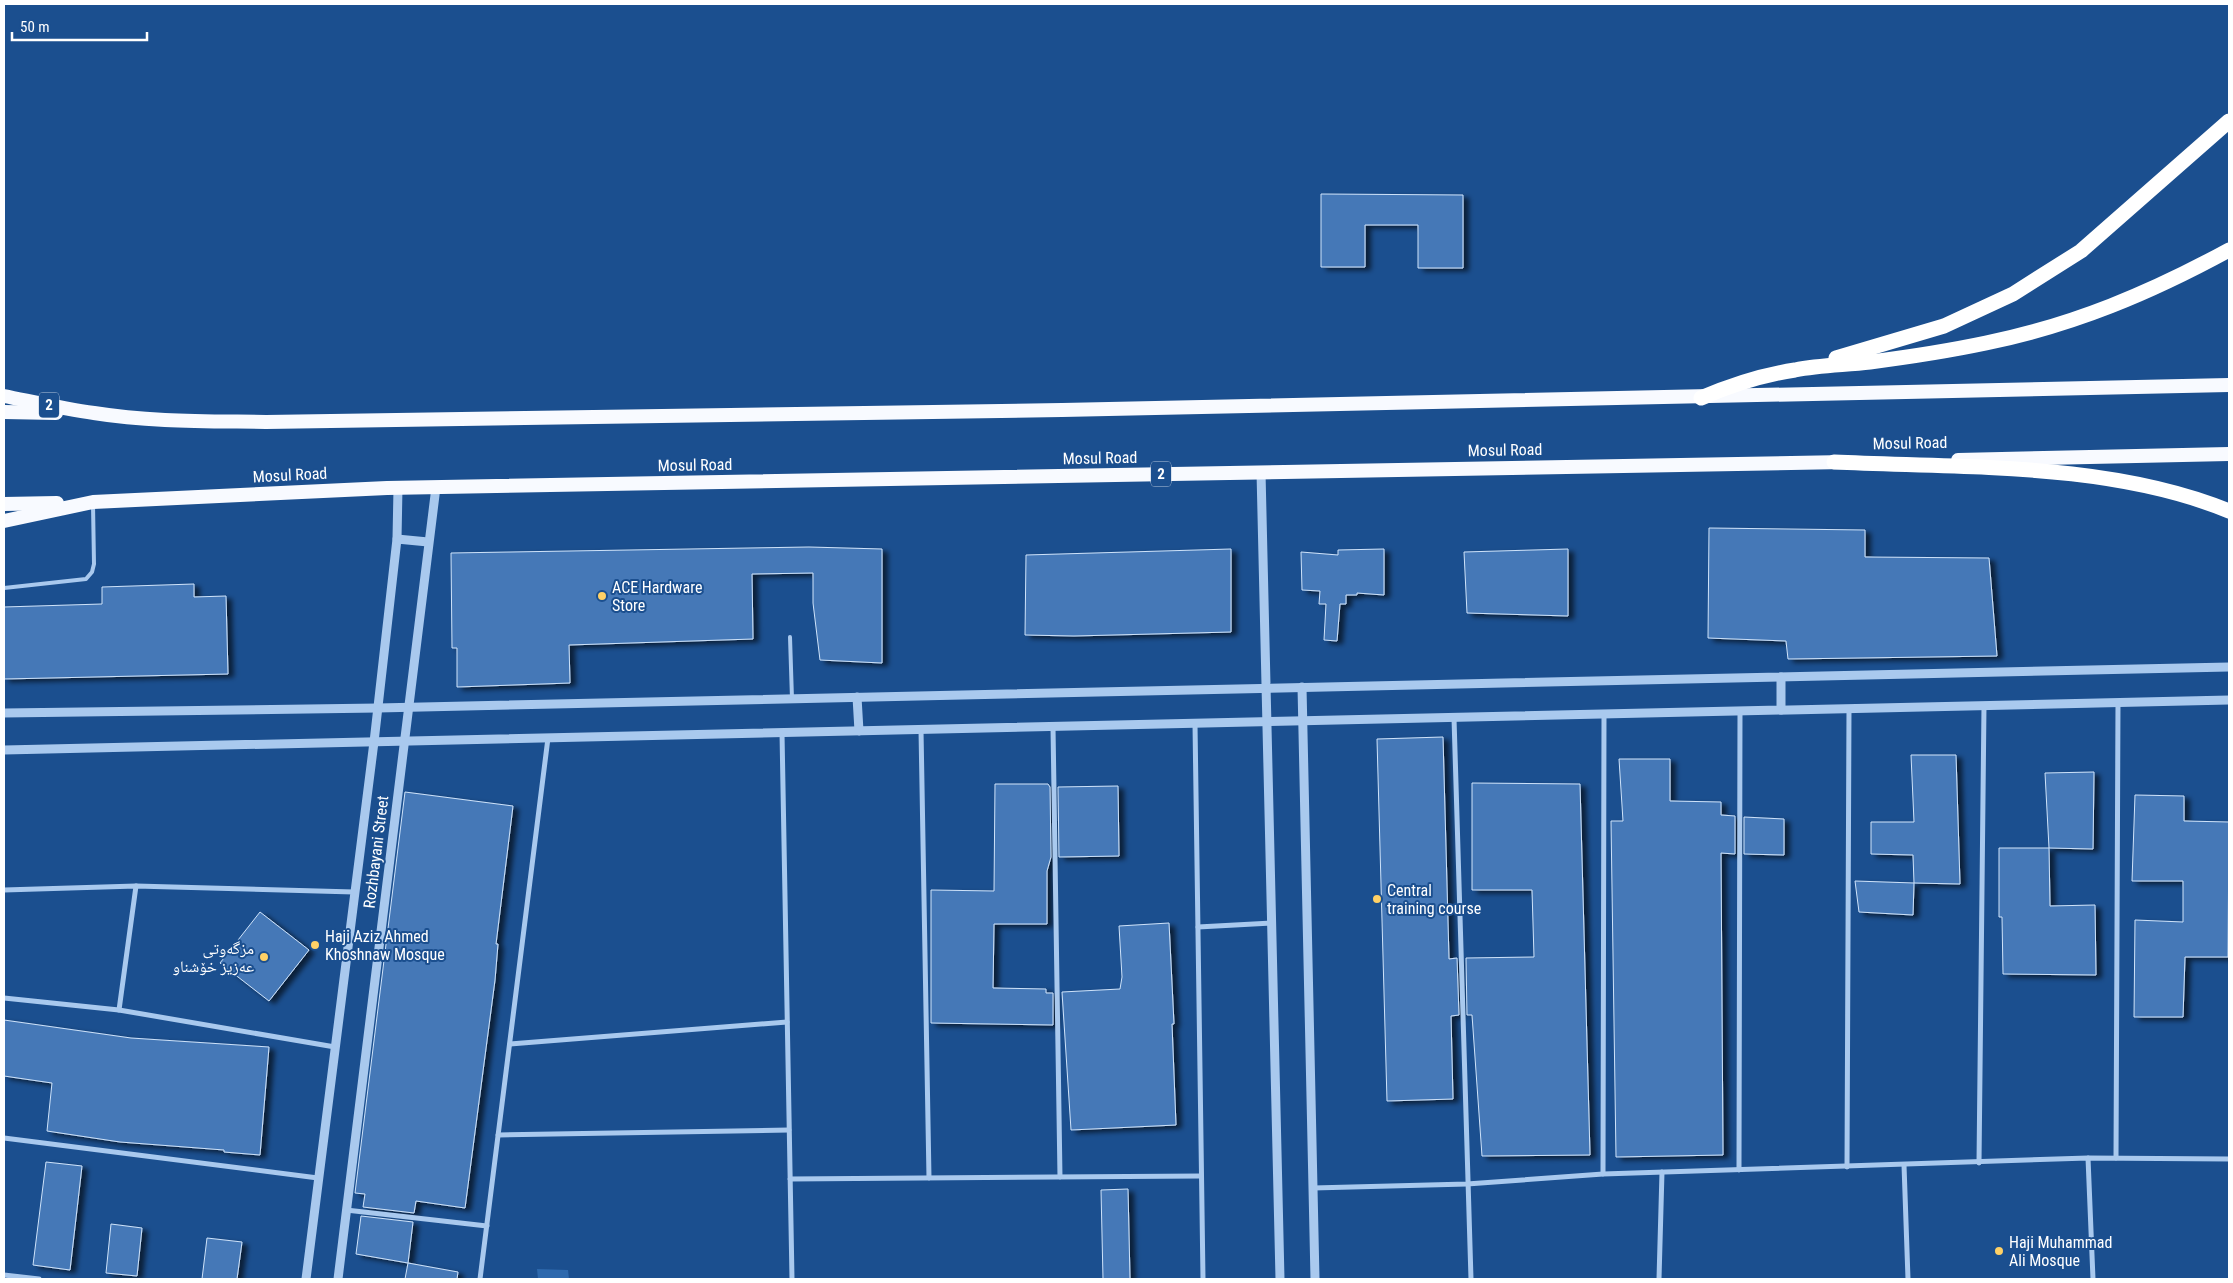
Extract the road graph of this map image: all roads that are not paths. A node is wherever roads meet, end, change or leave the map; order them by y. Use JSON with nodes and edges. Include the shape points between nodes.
{"nodes":[{"id":1,"x":2229,"y":121,"type":"edge"},
{"id":2,"x":2229,"y":250,"type":"edge"},
{"id":3,"x":1796,"y":369,"type":"junction"},
{"id":4,"x":2229,"y":386,"type":"edge"},
{"id":5,"x":4,"y":388,"type":"edge"},
{"id":6,"x":4,"y":396,"type":"edge"},
{"id":7,"x":1701,"y":398,"type":"junction"},
{"id":8,"x":4,"y":412,"type":"edge"},
{"id":9,"x":94,"y":413,"type":"junction"},
{"id":10,"x":2229,"y":454,"type":"edge"},
{"id":11,"x":1834,"y":462,"type":"junction"},
{"id":12,"x":1261,"y":472,"type":"junction"},
{"id":13,"x":436,"y":487,"type":"junction"},
{"id":14,"x":398,"y":488,"type":"junction"},
{"id":15,"x":93,"y":502,"type":"junction"},
{"id":16,"x":4,"y":504,"type":"edge"},
{"id":17,"x":2229,"y":511,"type":"edge"},
{"id":18,"x":4,"y":521,"type":"edge"},
{"id":19,"x":397,"y":538,"type":"junction"},
{"id":20,"x":428,"y":542,"type":"junction"},
{"id":21,"x":4,"y":588,"type":"edge"},
{"id":22,"x":790,"y":637,"type":"dead end"},
{"id":23,"x":2229,"y":666,"type":"edge"},
{"id":24,"x":1781,"y":676,"type":"junction"},
{"id":25,"x":1302,"y":687,"type":"junction"},
{"id":26,"x":1266,"y":688,"type":"junction"},
{"id":27,"x":857,"y":697,"type":"junction"},
{"id":28,"x":792,"y":698,"type":"junction"},
{"id":29,"x":2229,"y":700,"type":"edge"},
{"id":30,"x":2118,"y":703,"type":"junction"},
{"id":31,"x":1984,"y":706,"type":"junction"},
{"id":32,"x":408,"y":707,"type":"junction"},
{"id":33,"x":378,"y":708,"type":"junction"},
{"id":34,"x":1849,"y":709,"type":"junction"},
{"id":35,"x":1781,"y":710,"type":"junction"},
{"id":36,"x":1740,"y":711,"type":"junction"},
{"id":37,"x":4,"y":713,"type":"edge"},
{"id":38,"x":1604,"y":714,"type":"junction"},
{"id":39,"x":1454,"y":718,"type":"junction"},
{"id":40,"x":1302,"y":720,"type":"junction"},
{"id":41,"x":1267,"y":722,"type":"junction"},
{"id":42,"x":1195,"y":724,"type":"junction"},
{"id":43,"x":1053,"y":727,"type":"junction"},
{"id":44,"x":921,"y":730,"type":"junction"},
{"id":45,"x":859,"y":731,"type":"junction"},
{"id":46,"x":782,"y":733,"type":"junction"},
{"id":47,"x":548,"y":738,"type":"junction"},
{"id":48,"x":404,"y":741,"type":"junction"},
{"id":49,"x":374,"y":742,"type":"junction"},
{"id":50,"x":4,"y":750,"type":"edge"},
{"id":51,"x":136,"y":886,"type":"junction"},
{"id":52,"x":4,"y":890,"type":"edge"},
{"id":53,"x":354,"y":892,"type":"junction"},
{"id":54,"x":1272,"y":923,"type":"junction"},
{"id":55,"x":1198,"y":927,"type":"junction"},
{"id":56,"x":4,"y":998,"type":"edge"},
{"id":57,"x":120,"y":1010,"type":"junction"},
{"id":58,"x":787,"y":1022,"type":"junction"},
{"id":59,"x":510,"y":1044,"type":"junction"},
{"id":60,"x":335,"y":1047,"type":"junction"},
{"id":61,"x":789,"y":1130,"type":"junction"},
{"id":62,"x":498,"y":1135,"type":"junction"},
{"id":63,"x":4,"y":1138,"type":"edge"},
{"id":64,"x":2088,"y":1158,"type":"junction"},
{"id":65,"x":2116,"y":1158,"type":"junction"},
{"id":66,"x":2229,"y":1159,"type":"edge"},
{"id":67,"x":1979,"y":1162,"type":"junction"},
{"id":68,"x":1904,"y":1165,"type":"junction"},
{"id":69,"x":1847,"y":1167,"type":"junction"},
{"id":70,"x":1738,"y":1170,"type":"junction"},
{"id":71,"x":1662,"y":1172,"type":"junction"},
{"id":72,"x":1603,"y":1174,"type":"junction"},
{"id":73,"x":1201,"y":1176,"type":"junction"},
{"id":74,"x":1060,"y":1177,"type":"junction"},
{"id":75,"x":318,"y":1178,"type":"junction"},
{"id":76,"x":929,"y":1178,"type":"junction"},
{"id":77,"x":790,"y":1179,"type":"junction"},
{"id":78,"x":1468,"y":1184,"type":"junction"},
{"id":79,"x":1313,"y":1188,"type":"junction"},
{"id":80,"x":346,"y":1210,"type":"junction"},
{"id":81,"x":487,"y":1226,"type":"junction"},
{"id":82,"x":4,"y":1275,"type":"edge"},
{"id":83,"x":40,"y":1279,"type":"edge"},
{"id":84,"x":306,"y":1279,"type":"edge"},
{"id":85,"x":338,"y":1279,"type":"edge"},
{"id":86,"x":480,"y":1279,"type":"edge"},
{"id":87,"x":792,"y":1279,"type":"edge"},
{"id":88,"x":1203,"y":1279,"type":"edge"},
{"id":89,"x":1280,"y":1279,"type":"edge"},
{"id":90,"x":1315,"y":1279,"type":"edge"},
{"id":91,"x":1471,"y":1279,"type":"edge"},
{"id":92,"x":1659,"y":1279,"type":"edge"},
{"id":93,"x":1908,"y":1279,"type":"edge"},
{"id":94,"x":2093,"y":1279,"type":"edge"}],
"edges":[{"from":1,"to":3,"type":"highway","via":[[2081,251],[2013,294],[1920,334]]},
{"from":2,"to":3,"type":"highway","via":[[2175,279],[2100,312],[2038,330],[1894,359]]},
{"from":3,"to":7,"type":"highway","via":[[1754,378]]},
{"from":4,"to":7,"type":"highway","number":"2"},
{"from":5,"to":9,"type":"highway"},
{"from":6,"to":9,"type":"highway","number":"2"},
{"from":7,"to":9,"type":"highway","number":"2","via":[[266,422],[184,421]]},
{"from":8,"to":9,"type":"highway"},
{"from":10,"to":11,"type":"highway","name":"Mosul Road","number":"2"},
{"from":11,"to":12,"type":"highway","name":"Mosul Road","number":"2"},
{"from":11,"to":17,"type":"highway","via":[[2053,472],[2096,477],[2168,490]]},
{"from":12,"to":13,"type":"highway","name":"Mosul Road","number":"2"},
{"from":12,"to":26,"type":"street"},
{"from":13,"to":14,"type":"highway","name":"Mosul Road","number":"2"},
{"from":13,"to":20,"type":"street","name":"Rozhbayani Street"},
{"from":14,"to":15,"type":"highway","name":"Mosul Road","number":"2"},
{"from":14,"to":19,"type":"street","name":"Rozhbayani Street"},
{"from":15,"to":16,"type":"highway"},
{"from":15,"to":18,"type":"highway","name":"Mosul Road","number":"2"},
{"from":15,"to":21,"type":"lane","via":[[94,564],[86,578]]},
{"from":19,"to":20,"type":"street"},
{"from":19,"to":33,"type":"street","name":"Rozhbayani Street"},
{"from":20,"to":32,"type":"street","name":"Rozhbayani Street"},
{"from":22,"to":28,"type":"lane"},
{"from":23,"to":24,"type":"street"},
{"from":24,"to":25,"type":"street"},
{"from":24,"to":35,"type":"street"},
{"from":25,"to":26,"type":"street"},
{"from":25,"to":40,"type":"street"},
{"from":26,"to":27,"type":"street"},
{"from":26,"to":41,"type":"street"},
{"from":27,"to":28,"type":"street"},
{"from":27,"to":45,"type":"street"},
{"from":28,"to":32,"type":"street"},
{"from":29,"to":30,"type":"street"},
{"from":30,"to":31,"type":"street"},
{"from":30,"to":65,"type":"street"},
{"from":31,"to":34,"type":"street"},
{"from":31,"to":67,"type":"street"},
{"from":32,"to":33,"type":"street"},
{"from":32,"to":48,"type":"street","name":"Rozhbayani Street"},
{"from":33,"to":37,"type":"street"},
{"from":33,"to":49,"type":"street","name":"Rozhbayani Street"},
{"from":34,"to":35,"type":"street"},
{"from":34,"to":69,"type":"street"},
{"from":35,"to":36,"type":"street"},
{"from":36,"to":38,"type":"street"},
{"from":36,"to":70,"type":"street"},
{"from":38,"to":39,"type":"street"},
{"from":38,"to":72,"type":"street"},
{"from":39,"to":40,"type":"street"},
{"from":39,"to":78,"type":"street"},
{"from":40,"to":41,"type":"street"},
{"from":40,"to":79,"type":"street"},
{"from":41,"to":42,"type":"street"},
{"from":41,"to":54,"type":"street"},
{"from":42,"to":43,"type":"street"},
{"from":42,"to":55,"type":"street"},
{"from":43,"to":44,"type":"street"},
{"from":43,"to":74,"type":"street"},
{"from":44,"to":45,"type":"street"},
{"from":44,"to":76,"type":"street"},
{"from":45,"to":46,"type":"street"},
{"from":46,"to":47,"type":"street"},
{"from":46,"to":58,"type":"street"},
{"from":47,"to":48,"type":"street"},
{"from":47,"to":59,"type":"street"},
{"from":48,"to":49,"type":"street"},
{"from":48,"to":80,"type":"street","name":"Rozhbayani Street"},
{"from":49,"to":50,"type":"street"},
{"from":49,"to":53,"type":"street","name":"Rozhbayani Street"},
{"from":51,"to":52,"type":"street"},
{"from":51,"to":53,"type":"street"},
{"from":51,"to":57,"type":"street"},
{"from":53,"to":60,"type":"street","name":"Rozhbayani Street"},
{"from":54,"to":55,"type":"street"},
{"from":54,"to":89,"type":"street"},
{"from":55,"to":73,"type":"street"},
{"from":56,"to":57,"type":"street"},
{"from":57,"to":60,"type":"street"},
{"from":58,"to":59,"type":"street"},
{"from":58,"to":61,"type":"street"},
{"from":59,"to":62,"type":"street"},
{"from":60,"to":75,"type":"street","name":"Rozhbayani Street"},
{"from":61,"to":62,"type":"street"},
{"from":61,"to":77,"type":"street"},
{"from":62,"to":81,"type":"street"},
{"from":63,"to":75,"type":"street"},
{"from":64,"to":65,"type":"street"},
{"from":64,"to":67,"type":"street"},
{"from":64,"to":94,"type":"street"},
{"from":65,"to":66,"type":"street"},
{"from":67,"to":68,"type":"street"},
{"from":68,"to":69,"type":"street"},
{"from":68,"to":93,"type":"street"},
{"from":69,"to":70,"type":"street"},
{"from":70,"to":71,"type":"street"},
{"from":71,"to":72,"type":"street"},
{"from":71,"to":92,"type":"street"},
{"from":72,"to":78,"type":"street"},
{"from":73,"to":74,"type":"street"},
{"from":73,"to":88,"type":"street"},
{"from":74,"to":76,"type":"street"},
{"from":75,"to":84,"type":"street","name":"Rozhbayani Street"},
{"from":76,"to":77,"type":"street"},
{"from":77,"to":87,"type":"street"},
{"from":78,"to":79,"type":"street"},
{"from":78,"to":91,"type":"street"},
{"from":79,"to":90,"type":"street"},
{"from":80,"to":81,"type":"street"},
{"from":80,"to":85,"type":"street","name":"Rozhbayani Street"},
{"from":81,"to":86,"type":"street"},
{"from":82,"to":83,"type":"street"}]}
